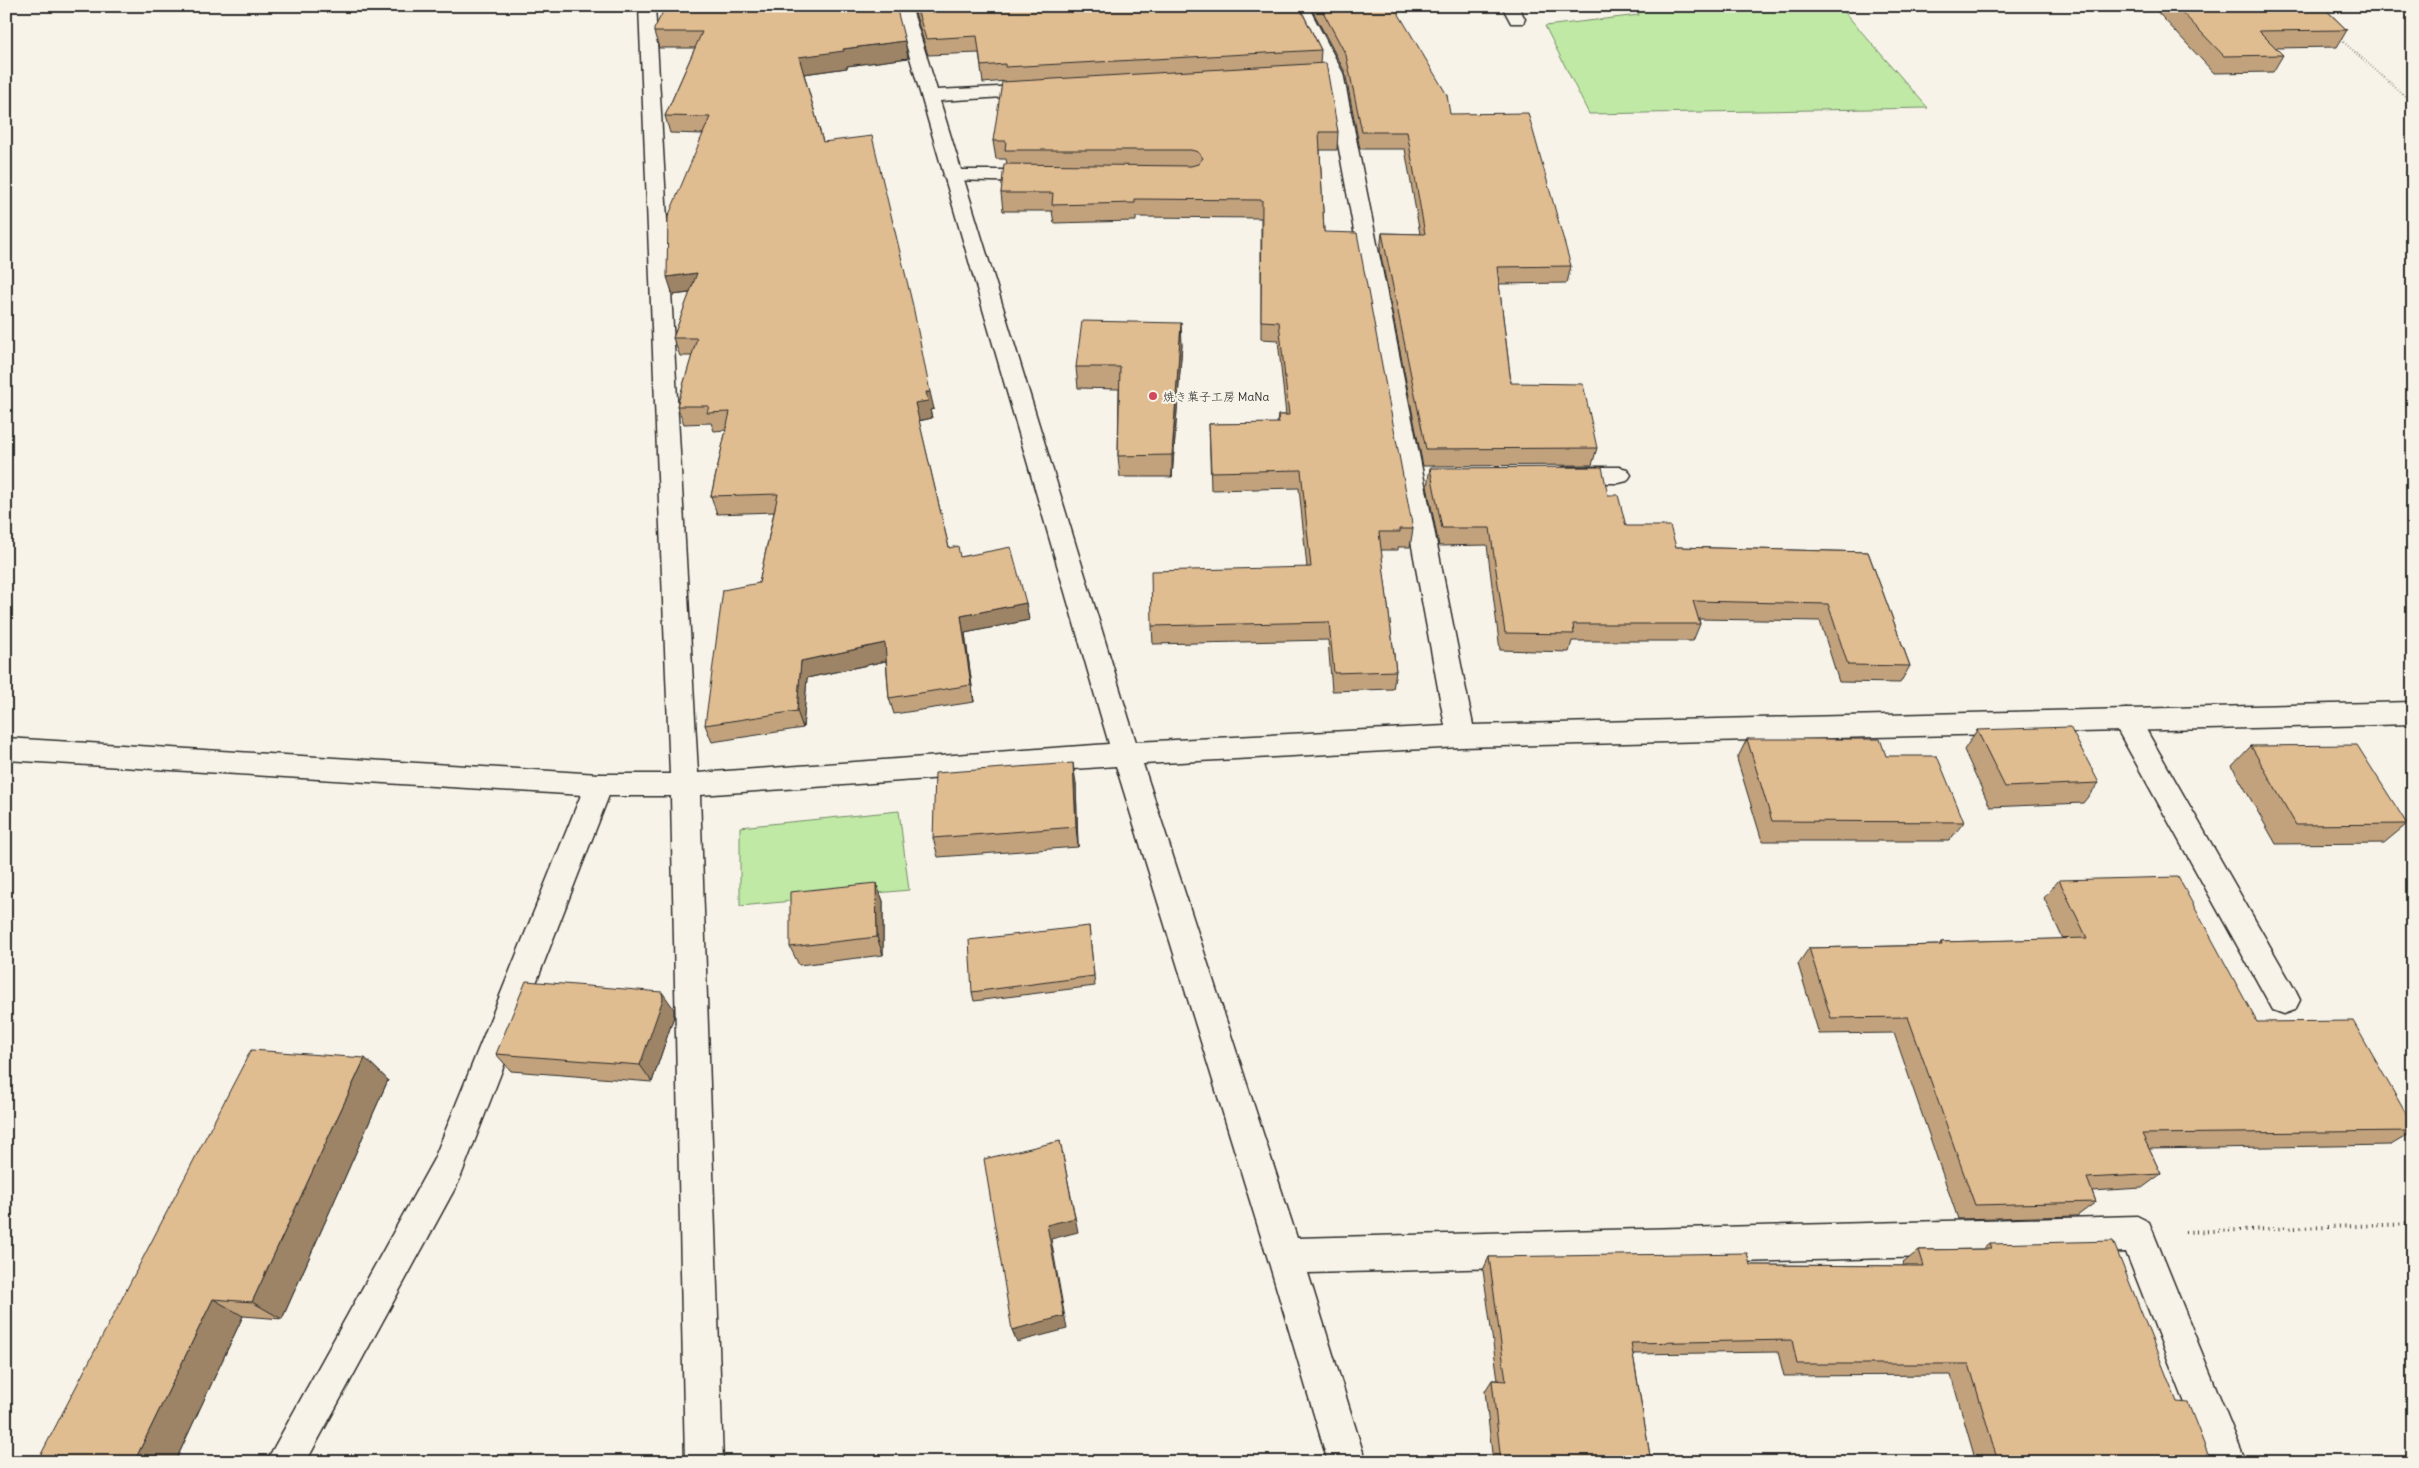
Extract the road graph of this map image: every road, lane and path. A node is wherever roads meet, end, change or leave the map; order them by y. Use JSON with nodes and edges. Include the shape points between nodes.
{"nodes":[{"id":1,"x":647,"y":6,"type":"edge"},
{"id":2,"x":903,"y":6,"type":"edge"},
{"id":3,"x":1300,"y":6,"type":"edge"},
{"id":4,"x":2332,"y":32,"type":"edge"},
{"id":5,"x":1058,"y":89,"type":"edge"},
{"id":6,"x":930,"y":96,"type":"junction"},
{"id":7,"x":2413,"y":103,"type":"edge"},
{"id":8,"x":954,"y":176,"type":"junction"},
{"id":9,"x":1053,"y":176,"type":"edge"},
{"id":10,"x":1540,"y":475,"type":"edge"},
{"id":11,"x":1619,"y":475,"type":"dead end"},
{"id":12,"x":2413,"y":712,"type":"edge"},
{"id":13,"x":2126,"y":720,"type":"junction"},
{"id":14,"x":1461,"y":736,"type":"junction"},
{"id":15,"x":6,"y":749,"type":"edge"},
{"id":16,"x":1126,"y":754,"type":"junction"},
{"id":17,"x":599,"y":785,"type":"junction"},
{"id":18,"x":685,"y":785,"type":"junction"},
{"id":19,"x":2284,"y":1000,"type":"dead end"},
{"id":20,"x":2413,"y":1224,"type":"edge"},
{"id":21,"x":2137,"y":1234,"type":"junction"},
{"id":22,"x":1285,"y":1256,"type":"junction"},
{"id":23,"x":285,"y":1462,"type":"edge"},
{"id":24,"x":704,"y":1462,"type":"edge"},
{"id":25,"x":1347,"y":1462,"type":"edge"},
{"id":26,"x":2227,"y":1462,"type":"edge"}],
"edges":[{"from":1,"to":18,"type":"street"},
{"from":2,"to":6,"type":"street"},
{"from":3,"to":14,"type":"street","via":[[1324,74],[1421,476]]},
{"from":4,"to":7,"type":"path"},
{"from":5,"to":6,"type":"street"},
{"from":6,"to":8,"type":"street"},
{"from":8,"to":9,"type":"street"},
{"from":8,"to":16,"type":"street"},
{"from":10,"to":11,"type":"street"},
{"from":12,"to":13,"type":"street"},
{"from":13,"to":14,"type":"street"},
{"from":13,"to":19,"type":"street"},
{"from":14,"to":16,"type":"street"},
{"from":15,"to":17,"type":"street"},
{"from":16,"to":18,"type":"street"},
{"from":16,"to":22,"type":"street"},
{"from":17,"to":18,"type":"street"},
{"from":17,"to":23,"type":"street","via":[[446,1168]]},
{"from":18,"to":24,"type":"street"},
{"from":20,"to":21,"type":"path"},
{"from":21,"to":22,"type":"street"},
{"from":21,"to":26,"type":"street"},
{"from":22,"to":25,"type":"street"}]}
